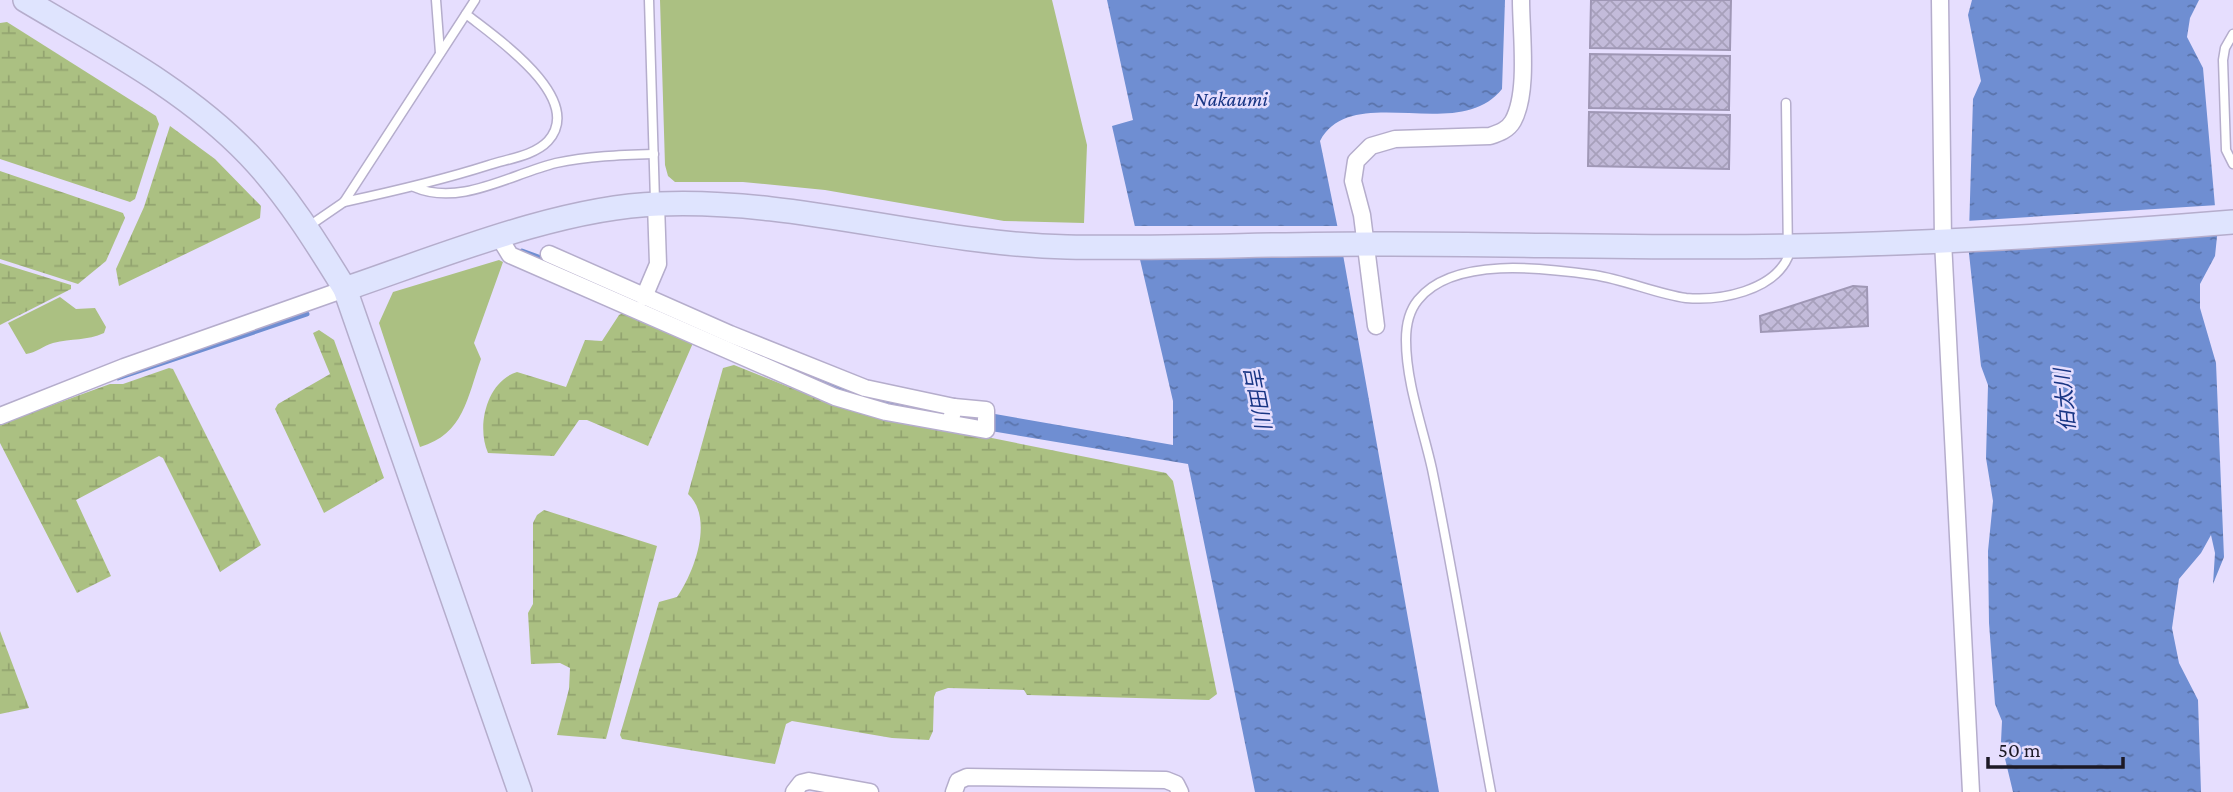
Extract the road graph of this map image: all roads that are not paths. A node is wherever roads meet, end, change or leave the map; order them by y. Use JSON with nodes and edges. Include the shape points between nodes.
{"nodes":[{"id":1,"x":25,"y":0,"type":"edge"},
{"id":2,"x":436,"y":0,"type":"edge"},
{"id":3,"x":475,"y":0,"type":"edge"},
{"id":4,"x":649,"y":0,"type":"edge"},
{"id":5,"x":1521,"y":0,"type":"edge"},
{"id":6,"x":1940,"y":0,"type":"edge"},
{"id":7,"x":466,"y":14,"type":"junction"},
{"id":8,"x":2233,"y":34,"type":"edge"},
{"id":9,"x":440,"y":54,"type":"junction"},
{"id":10,"x":1786,"y":103,"type":"dead end"},
{"id":11,"x":654,"y":154,"type":"junction"},
{"id":12,"x":2233,"y":164,"type":"edge"},
{"id":13,"x":414,"y":187,"type":"junction"},
{"id":14,"x":344,"y":202,"type":"junction"},
{"id":15,"x":656,"y":204,"type":"junction"},
{"id":16,"x":2233,"y":222,"type":"edge"},
{"id":17,"x":307,"y":227,"type":"junction"},
{"id":18,"x":499,"y":237,"type":"junction"},
{"id":19,"x":1944,"y":241,"type":"junction"},
{"id":20,"x":1357,"y":244,"type":"junction"},
{"id":21,"x":1788,"y":246,"type":"junction"},
{"id":22,"x":549,"y":254,"type":"dead end"},
{"id":23,"x":345,"y":289,"type":"junction"},
{"id":24,"x":644,"y":297,"type":"junction"},
{"id":25,"x":1376,"y":326,"type":"dead end"},
{"id":26,"x":726,"y":341,"type":"junction"},
{"id":27,"x":0,"y":416,"type":"edge"},
{"id":28,"x":986,"y":418,"type":"dead end"},
{"id":29,"x":1025,"y":785,"type":"edge"},
{"id":30,"x":520,"y":792,"type":"edge"},
{"id":31,"x":794,"y":792,"type":"edge"},
{"id":32,"x":870,"y":792,"type":"edge"},
{"id":33,"x":954,"y":792,"type":"edge"},
{"id":34,"x":1180,"y":792,"type":"edge"},
{"id":35,"x":1491,"y":792,"type":"edge"},
{"id":36,"x":1971,"y":792,"type":"edge"}],
"edges":[{"from":1,"to":17,"type":"street","via":[[146,73],[229,135]]},
{"from":2,"to":9,"type":"lane"},
{"from":3,"to":7,"type":"lane"},
{"from":4,"to":11,"type":"lane"},
{"from":5,"to":20,"type":"street","via":[[1521,97],[1512,123],[1490,136],[1395,139],[1371,146],[1356,161],[1353,173]]},
{"from":6,"to":19,"type":"street"},
{"from":7,"to":9,"type":"lane"},
{"from":7,"to":13,"type":"lane","via":[[511,48],[540,79],[553,102],[552,134],[528,153]]},
{"from":8,"to":12,"type":"lane","via":[[2222,60],[2226,150]]},
{"from":9,"to":14,"type":"lane"},
{"from":10,"to":21,"type":"lane"},
{"from":11,"to":13,"type":"lane","via":[[555,163],[448,195]]},
{"from":11,"to":15,"type":"lane"},
{"from":13,"to":14,"type":"lane"},
{"from":14,"to":17,"type":"lane"},
{"from":15,"to":18,"type":"street","via":[[602,211]]},
{"from":15,"to":20,"type":"street","via":[[802,210],[921,234],[1051,246]]},
{"from":15,"to":24,"type":"street","via":[[659,264]]},
{"from":16,"to":19,"type":"street"},
{"from":17,"to":23,"type":"street"},
{"from":18,"to":23,"type":"street"},
{"from":18,"to":26,"type":"street","via":[[510,255]]},
{"from":19,"to":21,"type":"street"},
{"from":19,"to":36,"type":"street"},
{"from":20,"to":21,"type":"street"},
{"from":20,"to":25,"type":"street"},
{"from":21,"to":35,"type":"lane","via":[[1784,265],[1776,274],[1725,296],[1685,298],[1608,277],[1496,269],[1442,281],[1418,299],[1411,311],[1408,360]]},
{"from":22,"to":24,"type":"street"},
{"from":23,"to":27,"type":"street"},
{"from":23,"to":30,"type":"street"},
{"from":24,"to":26,"type":"street"},
{"from":26,"to":28,"type":"street","via":[[852,403],[952,415],[985,430]]},
{"from":29,"to":33,"type":"street","via":[[967,777],[957,781]]},
{"from":29,"to":34,"type":"street","via":[[1166,780]]},
{"from":31,"to":32,"type":"street","via":[[809,780]]}]}
